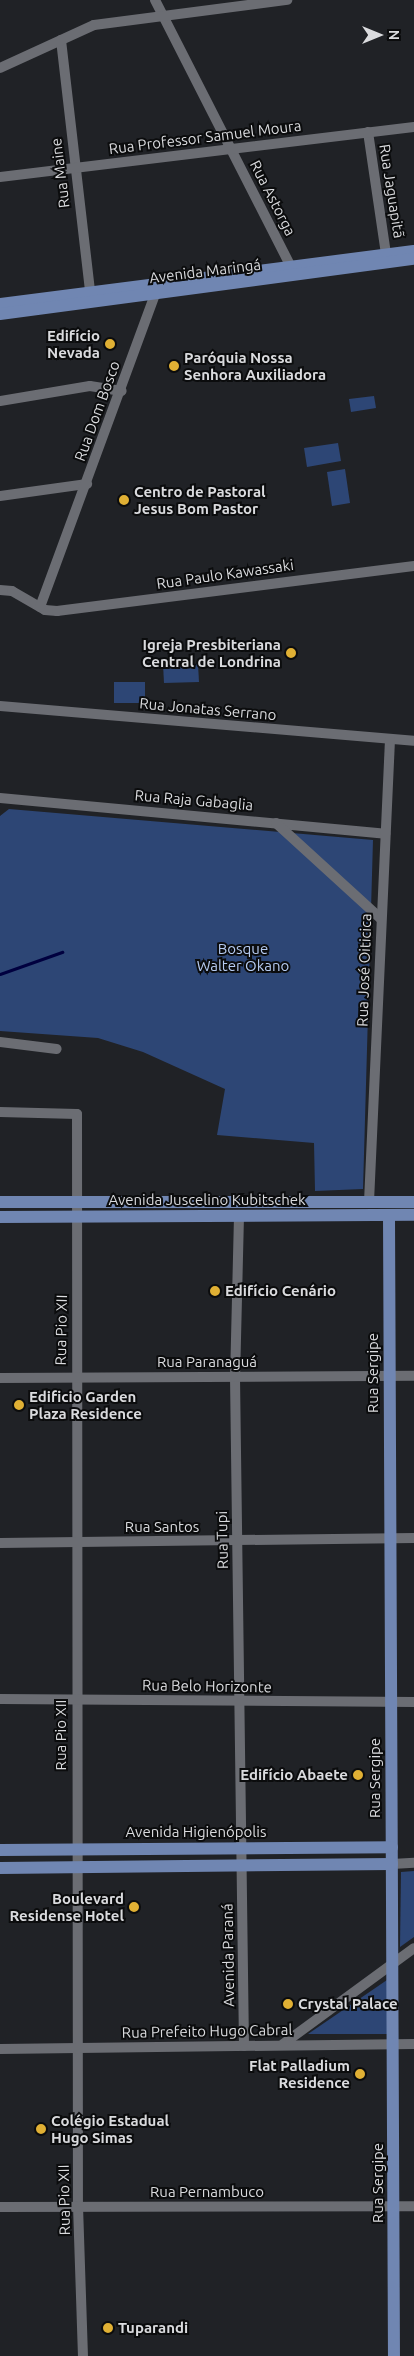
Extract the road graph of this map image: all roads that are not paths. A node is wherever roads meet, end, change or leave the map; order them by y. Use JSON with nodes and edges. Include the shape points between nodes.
{"nodes":[{"id":1,"x":155,"y":0,"type":"edge"},
{"id":2,"x":287,"y":0,"type":"edge"},
{"id":3,"x":164,"y":17,"type":"junction"},
{"id":4,"x":61,"y":40,"type":"junction"},
{"id":5,"x":0,"y":68,"type":"edge"},
{"id":6,"x":414,"y":127,"type":"edge"},
{"id":7,"x":368,"y":132,"type":"junction"},
{"id":8,"x":231,"y":150,"type":"junction"},
{"id":9,"x":74,"y":168,"type":"junction"},
{"id":10,"x":0,"y":177,"type":"edge"},
{"id":11,"x":414,"y":250,"type":"edge"},
{"id":12,"x":386,"y":254,"type":"junction"},
{"id":13,"x":414,"y":259,"type":"edge"},
{"id":14,"x":294,"y":271,"type":"junction"},
{"id":15,"x":155,"y":294,"type":"junction"},
{"id":16,"x":91,"y":298,"type":"junction"},
{"id":17,"x":0,"y":304,"type":"edge"},
{"id":18,"x":0,"y":314,"type":"edge"},
{"id":19,"x":122,"y":391,"type":"junction"},
{"id":20,"x":0,"y":402,"type":"edge"},
{"id":21,"x":86,"y":484,"type":"junction"},
{"id":22,"x":0,"y":496,"type":"edge"},
{"id":23,"x":414,"y":566,"type":"edge"},
{"id":24,"x":0,"y":590,"type":"edge"},
{"id":25,"x":40,"y":607,"type":"junction"},
{"id":26,"x":0,"y":706,"type":"edge"},
{"id":27,"x":390,"y":740,"type":"junction"},
{"id":28,"x":414,"y":741,"type":"edge"},
{"id":29,"x":0,"y":798,"type":"edge"},
{"id":30,"x":276,"y":823,"type":"junction"},
{"id":31,"x":385,"y":834,"type":"junction"},
{"id":32,"x":381,"y":919,"type":"junction"},
{"id":33,"x":0,"y":1042,"type":"edge"},
{"id":34,"x":56,"y":1049,"type":"dead end"},
{"id":35,"x":0,"y":1112,"type":"edge"},
{"id":36,"x":0,"y":1202,"type":"edge"},
{"id":37,"x":78,"y":1202,"type":"junction"},
{"id":38,"x":375,"y":1202,"type":"junction"},
{"id":39,"x":414,"y":1202,"type":"edge"},
{"id":40,"x":414,"y":1215,"type":"edge"},
{"id":41,"x":78,"y":1216,"type":"junction"},
{"id":42,"x":239,"y":1216,"type":"junction"},
{"id":43,"x":389,"y":1216,"type":"junction"},
{"id":44,"x":0,"y":1217,"type":"edge"},
{"id":45,"x":389,"y":1376,"type":"junction"},
{"id":46,"x":414,"y":1376,"type":"edge"},
{"id":47,"x":75,"y":1377,"type":"junction"},
{"id":48,"x":235,"y":1377,"type":"junction"},
{"id":49,"x":0,"y":1378,"type":"edge"},
{"id":50,"x":391,"y":1538,"type":"junction"},
{"id":51,"x":414,"y":1538,"type":"edge"},
{"id":52,"x":0,"y":1542,"type":"edge"},
{"id":53,"x":76,"y":1542,"type":"junction"},
{"id":54,"x":237,"y":1542,"type":"junction"},
{"id":55,"x":0,"y":1699,"type":"edge"},
{"id":56,"x":76,"y":1699,"type":"junction"},
{"id":57,"x":391,"y":1701,"type":"junction"},
{"id":58,"x":241,"y":1702,"type":"junction"},
{"id":59,"x":414,"y":1702,"type":"edge"},
{"id":60,"x":392,"y":1847,"type":"junction"},
{"id":61,"x":242,"y":1848,"type":"junction"},
{"id":62,"x":352,"y":1848,"type":"junction"},
{"id":63,"x":77,"y":1849,"type":"junction"},
{"id":64,"x":0,"y":1850,"type":"edge"},
{"id":65,"x":414,"y":1863,"type":"edge"},
{"id":66,"x":242,"y":1864,"type":"junction"},
{"id":67,"x":352,"y":1864,"type":"junction"},
{"id":68,"x":392,"y":1864,"type":"junction"},
{"id":69,"x":0,"y":1868,"type":"edge"},
{"id":70,"x":77,"y":1868,"type":"junction"},
{"id":71,"x":414,"y":1948,"type":"edge"},
{"id":72,"x":393,"y":1963,"type":"junction"},
{"id":73,"x":393,"y":2043,"type":"junction"},
{"id":74,"x":283,"y":2044,"type":"junction"},
{"id":75,"x":414,"y":2044,"type":"edge"},
{"id":76,"x":244,"y":2046,"type":"junction"},
{"id":77,"x":78,"y":2048,"type":"junction"},
{"id":78,"x":0,"y":2049,"type":"edge"},
{"id":79,"x":78,"y":2206,"type":"junction"},
{"id":80,"x":414,"y":2206,"type":"edge"},
{"id":81,"x":0,"y":2207,"type":"edge"},
{"id":82,"x":394,"y":2207,"type":"junction"},
{"id":83,"x":83,"y":2356,"type":"edge"},
{"id":84,"x":394,"y":2356,"type":"edge"}],
"edges":[{"from":1,"to":3,"type":"street","name":"Rua Astorga"},
{"from":2,"to":3,"type":"street"},
{"from":3,"to":4,"type":"street","via":[[94,25]]},
{"from":3,"to":8,"type":"street","name":"Rua Astorga"},
{"from":4,"to":5,"type":"street"},
{"from":4,"to":9,"type":"street","name":"Rua Maine"},
{"from":6,"to":7,"type":"street","name":"Rua Professor Samuel Moura"},
{"from":7,"to":8,"type":"street","name":"Rua Professor Samuel Moura"},
{"from":7,"to":12,"type":"street","name":"Rua Jaguapitã"},
{"from":8,"to":9,"type":"street","name":"Rua Professor Samuel Moura"},
{"from":8,"to":14,"type":"street","name":"Rua Astorga"},
{"from":9,"to":10,"type":"street","name":"Rua Professor Samuel Moura"},
{"from":9,"to":16,"type":"street","name":"Rua Maine"},
{"from":11,"to":12,"type":"main road","name":"Avenida Maringá"},
{"from":12,"to":14,"type":"main road","name":"Avenida Maringá"},
{"from":13,"to":14,"type":"main road","name":"Avenida Maringá"},
{"from":14,"to":15,"type":"main road","name":"Avenida Maringá"},
{"from":14,"to":16,"type":"main road","name":"Avenida Maringá"},
{"from":15,"to":16,"type":"main road","name":"Avenida Maringá"},
{"from":15,"to":19,"type":"street","name":"Rua Dom Bosco"},
{"from":16,"to":17,"type":"main road","name":"Avenida Maringá"},
{"from":16,"to":18,"type":"main road","name":"Avenida Maringá"},
{"from":19,"to":20,"type":"street","via":[[90,386]]},
{"from":19,"to":21,"type":"street","name":"Rua Dom Bosco"},
{"from":21,"to":22,"type":"street"},
{"from":21,"to":25,"type":"street","name":"Rua Dom Bosco"},
{"from":23,"to":25,"type":"street","name":"Rua Paulo Kawassaki","via":[[56,611]]},
{"from":24,"to":25,"type":"street","via":[[12,591]]},
{"from":26,"to":27,"type":"street","name":"Rua Jonatas Serrano"},
{"from":27,"to":28,"type":"street","name":"Rua Jonatas Serrano"},
{"from":27,"to":31,"type":"street","name":"Rua José Oiticica"},
{"from":29,"to":30,"type":"street","name":"Rua Raja Gabaglia"},
{"from":30,"to":31,"type":"street","name":"Rua Raja Gabaglia"},
{"from":30,"to":32,"type":"street"},
{"from":31,"to":32,"type":"street","name":"Rua José Oiticica"},
{"from":32,"to":38,"type":"street","name":"Rua José Oiticica"},
{"from":33,"to":34,"type":"street"},
{"from":35,"to":37,"type":"street","name":"Rua Pio XII","via":[[77,1114]]},
{"from":36,"to":37,"type":"main road","name":"Avenida Juscelino Kubitschek"},
{"from":37,"to":38,"type":"main road","name":"Avenida Juscelino Kubitschek"},
{"from":37,"to":41,"type":"street","name":"Rua Pio XII"},
{"from":38,"to":39,"type":"main road","name":"Avenida Juscelino Kubitschek"},
{"from":38,"to":43,"type":"street"},
{"from":40,"to":43,"type":"main road","name":"Avenida Juscelino Kubitschek"},
{"from":41,"to":42,"type":"main road","name":"Avenida Juscelino Kubitschek"},
{"from":41,"to":44,"type":"main road","name":"Avenida Juscelino Kubitschek"},
{"from":41,"to":47,"type":"street","name":"Rua Pio XII"},
{"from":42,"to":43,"type":"main road","name":"Avenida Juscelino Kubitschek"},
{"from":42,"to":48,"type":"street","name":"Rua Tupi"},
{"from":43,"to":45,"type":"main road","name":"Rua Sergipe"},
{"from":45,"to":46,"type":"street","name":"Rua Paranaguá"},
{"from":45,"to":48,"type":"street","name":"Rua Paranaguá"},
{"from":45,"to":50,"type":"main road","name":"Rua Sergipe"},
{"from":47,"to":48,"type":"street","name":"Rua Paranaguá"},
{"from":47,"to":49,"type":"street","name":"Rua Paranaguá"},
{"from":47,"to":53,"type":"street","name":"Rua Pio XII"},
{"from":48,"to":54,"type":"street","name":"Rua Tupi"},
{"from":50,"to":51,"type":"street","name":"Rua Santos"},
{"from":50,"to":54,"type":"street","name":"Rua Santos"},
{"from":50,"to":57,"type":"main road","name":"Rua Sergipe"},
{"from":52,"to":53,"type":"street","name":"Rua Santos"},
{"from":53,"to":54,"type":"street","name":"Rua Santos"},
{"from":53,"to":56,"type":"street","name":"Rua Pio XII"},
{"from":54,"to":58,"type":"street","name":"Rua Tupi"},
{"from":55,"to":56,"type":"street","name":"Rua Belo Horizonte"},
{"from":56,"to":58,"type":"street","name":"Rua Belo Horizonte"},
{"from":56,"to":63,"type":"street","name":"Rua Pio XII"},
{"from":57,"to":58,"type":"street","name":"Rua Belo Horizonte"},
{"from":57,"to":59,"type":"street","name":"Rua Belo Horizonte"},
{"from":57,"to":60,"type":"main road","name":"Rua Sergipe"},
{"from":58,"to":61,"type":"street","name":"Rua Tupi"},
{"from":60,"to":62,"type":"main road","name":"Avenida Higienópolis"},
{"from":60,"to":68,"type":"main road","name":"Rua Sergipe"},
{"from":61,"to":62,"type":"main road","name":"Avenida Higienópolis"},
{"from":61,"to":63,"type":"main road","name":"Avenida Higienópolis"},
{"from":61,"to":66,"type":"street","name":"Rua Tupi"},
{"from":62,"to":67,"type":"main road"},
{"from":63,"to":64,"type":"main road","name":"Avenida Higienópolis"},
{"from":63,"to":70,"type":"street","name":"Rua Pio XII"},
{"from":65,"to":68,"type":"street"},
{"from":66,"to":67,"type":"main road"},
{"from":66,"to":70,"type":"main road"},
{"from":66,"to":76,"type":"street","name":"Avenida Paraná"},
{"from":67,"to":68,"type":"main road"},
{"from":68,"to":72,"type":"main road","name":"Rua Sergipe"},
{"from":69,"to":70,"type":"main road"},
{"from":70,"to":77,"type":"street","name":"Rua Pio XII"},
{"from":71,"to":72,"type":"street"},
{"from":72,"to":73,"type":"main road","name":"Rua Sergipe"},
{"from":72,"to":74,"type":"street"},
{"from":73,"to":74,"type":"street","name":"Rua Prefeito Hugo Cabral"},
{"from":73,"to":75,"type":"street","name":"Rua Prefeito Hugo Cabral"},
{"from":73,"to":82,"type":"main road","name":"Rua Sergipe"},
{"from":74,"to":76,"type":"street","name":"Rua Prefeito Hugo Cabral"},
{"from":76,"to":77,"type":"street","name":"Rua Prefeito Hugo Cabral"},
{"from":77,"to":78,"type":"street","name":"Rua Prefeito Hugo Cabral"},
{"from":77,"to":79,"type":"street","name":"Rua Pio XII"},
{"from":79,"to":81,"type":"street","name":"Rua Pernambuco"},
{"from":79,"to":82,"type":"street","name":"Rua Pernambuco"},
{"from":79,"to":83,"type":"street","name":"Rua Pio XII"},
{"from":80,"to":82,"type":"street","name":"Rua Pernambuco"},
{"from":82,"to":84,"type":"main road","name":"Rua Sergipe"}]}
